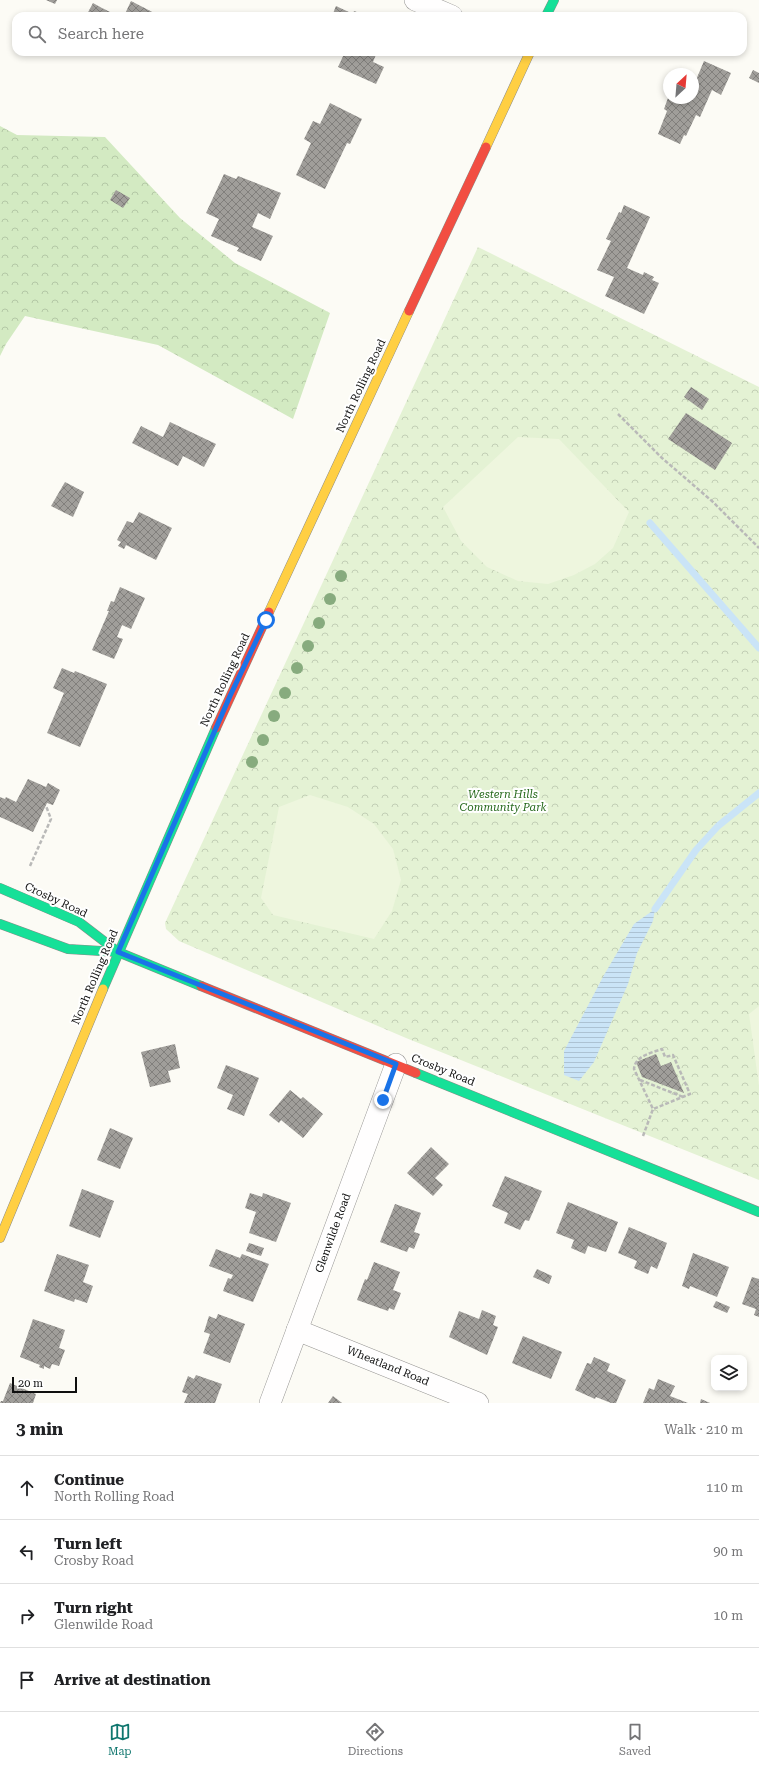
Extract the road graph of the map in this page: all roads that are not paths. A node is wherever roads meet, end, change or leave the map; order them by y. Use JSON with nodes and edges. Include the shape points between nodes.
{"nodes":[{"id":1,"x":416,"y":0,"type":"edge"},
{"id":2,"x":554,"y":0,"type":"edge"},
{"id":3,"x":443,"y":12,"type":"edge"},
{"id":4,"x":548,"y":12,"type":"edge"},
{"id":5,"x":528,"y":56,"type":"edge"},
{"id":6,"x":0,"y":888,"type":"edge"},
{"id":7,"x":0,"y":924,"type":"edge"},
{"id":8,"x":118,"y":952,"type":"junction"},
{"id":9,"x":396,"y":1064,"type":"junction"},
{"id":10,"x":759,"y":1212,"type":"edge"},
{"id":11,"x":0,"y":1238,"type":"edge"},
{"id":12,"x":298,"y":1330,"type":"junction"},
{"id":13,"x":270,"y":1403,"type":"edge"},
{"id":14,"x":478,"y":1403,"type":"edge"}],
"edges":[{"from":1,"to":3,"type":"street"},
{"from":2,"to":4,"type":"main road"},
{"from":5,"to":8,"type":"main road","name":"North Rolling Road","via":[[230,696]]},
{"from":6,"to":8,"type":"main road","name":"Crosby Road","via":[[79,922]]},
{"from":7,"to":8,"type":"main road","name":"Crosby Road","via":[[68,949]]},
{"from":8,"to":9,"type":"main road","name":"Crosby Road"},
{"from":8,"to":11,"type":"main road","name":"North Rolling Road"},
{"from":9,"to":10,"type":"main road","name":"Crosby Road"},
{"from":9,"to":12,"type":"street","name":"Glenwilde Road"},
{"from":12,"to":13,"type":"street","name":"Glenwilde Road"},
{"from":12,"to":14,"type":"street","name":"Wheatland Road"}]}
